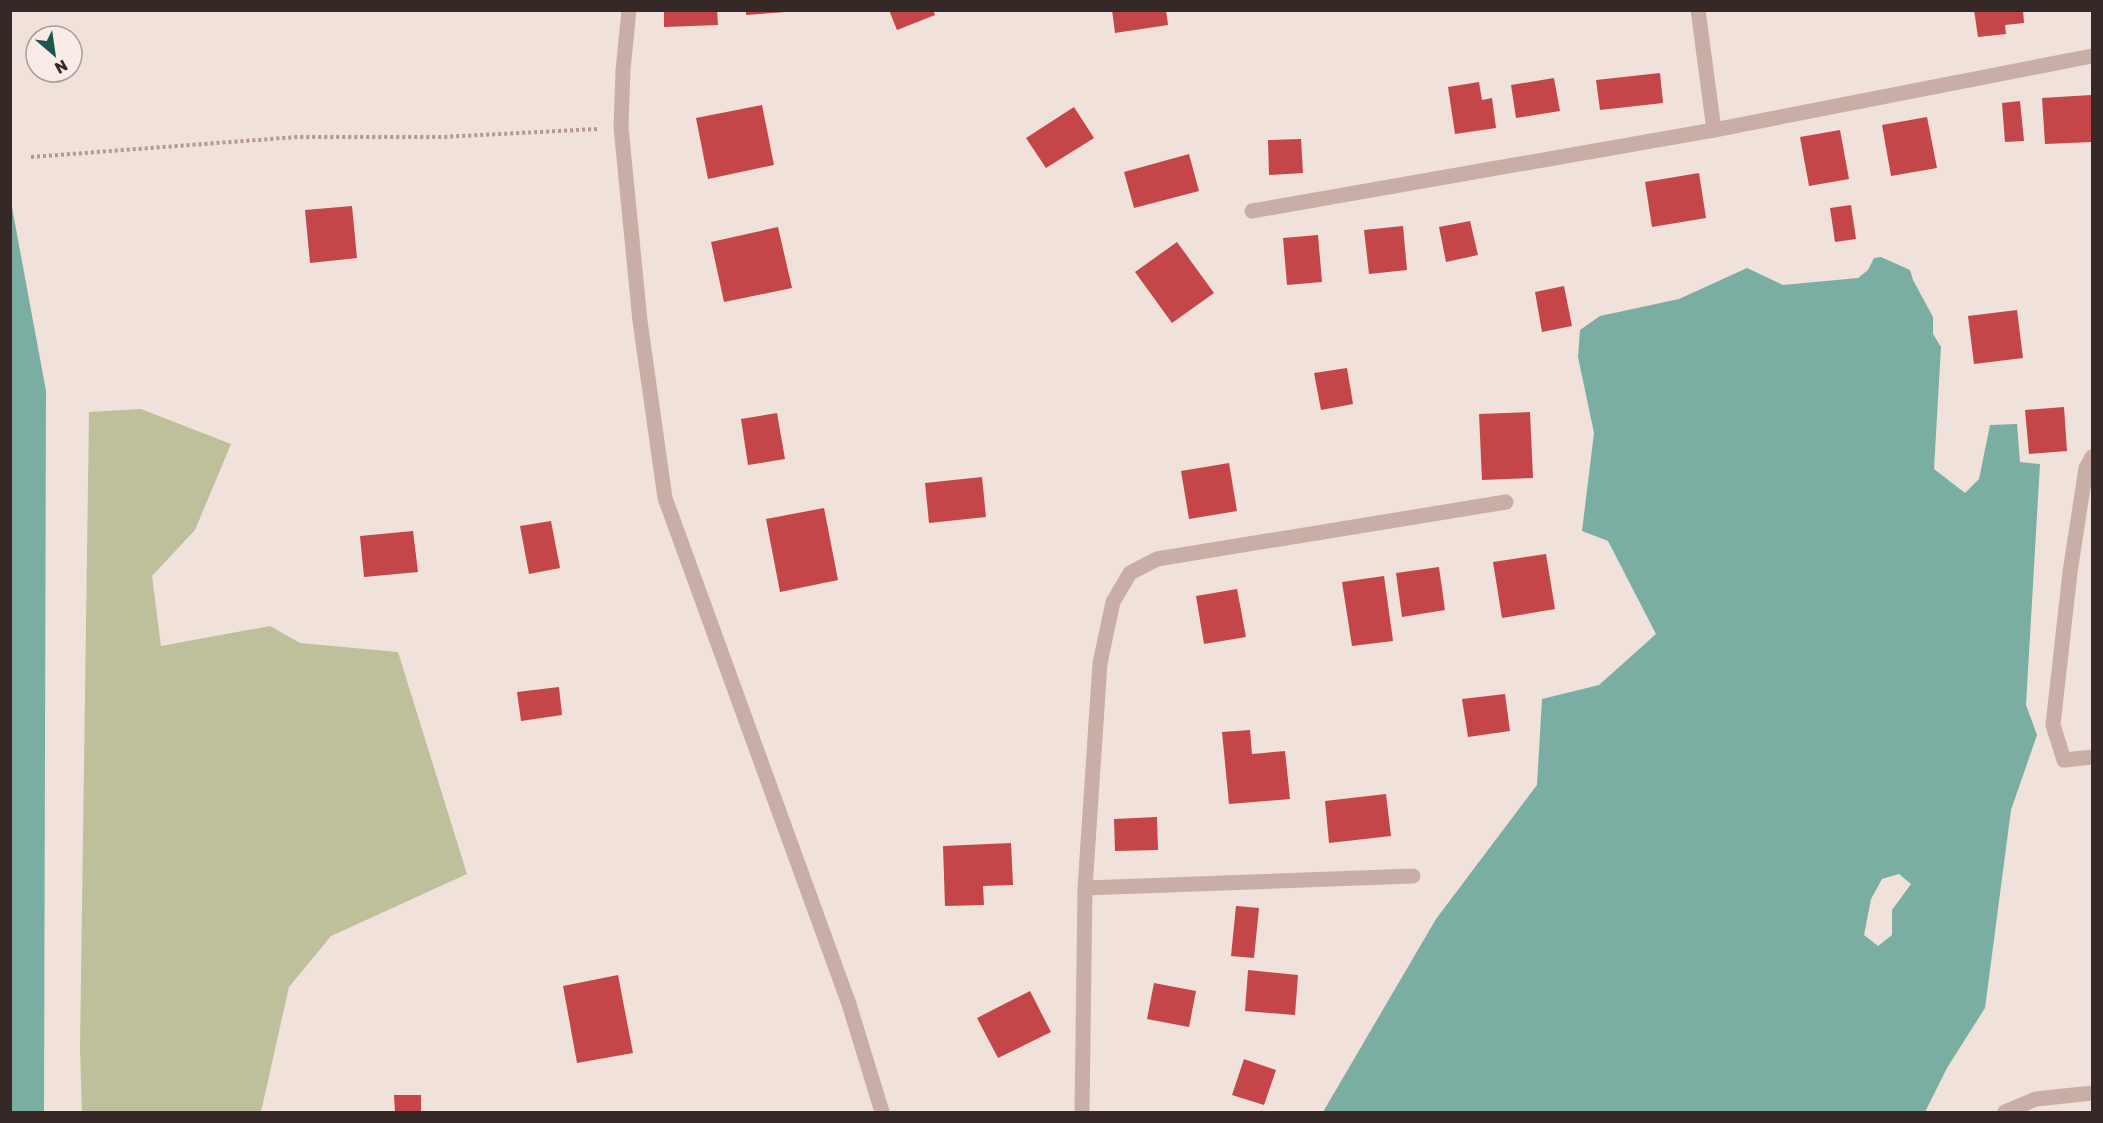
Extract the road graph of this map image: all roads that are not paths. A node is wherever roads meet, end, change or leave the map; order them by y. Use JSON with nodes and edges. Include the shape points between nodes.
{"nodes":[{"id":1,"x":628,"y":10,"type":"edge"},
{"id":2,"x":1698,"y":10,"type":"edge"},
{"id":3,"x":2092,"y":56,"type":"edge"},
{"id":4,"x":1714,"y":130,"type":"junction"},
{"id":5,"x":1252,"y":211,"type":"dead end"},
{"id":6,"x":2092,"y":457,"type":"edge"},
{"id":7,"x":1506,"y":502,"type":"dead end"},
{"id":8,"x":2092,"y":757,"type":"edge"},
{"id":9,"x":1413,"y":876,"type":"dead end"},
{"id":10,"x":1085,"y":888,"type":"junction"},
{"id":11,"x":2092,"y":1093,"type":"edge"},
{"id":12,"x":882,"y":1113,"type":"edge"},
{"id":13,"x":1082,"y":1113,"type":"edge"},
{"id":14,"x":2005,"y":1113,"type":"edge"}],
"edges":[{"from":1,"to":12,"type":"street","via":[[621,127],[640,321],[665,498],[849,1004]]},
{"from":2,"to":4,"type":"street"},
{"from":3,"to":4,"type":"street"},
{"from":4,"to":5,"type":"street"},
{"from":6,"to":8,"type":"street","via":[[2086,468],[2072,560],[2053,725],[2064,760]]},
{"from":7,"to":10,"type":"street","via":[[1157,559],[1130,573],[1113,602],[1100,663]]},
{"from":9,"to":10,"type":"street"},
{"from":10,"to":13,"type":"street"},
{"from":11,"to":14,"type":"street","via":[[2036,1099]]}]}
